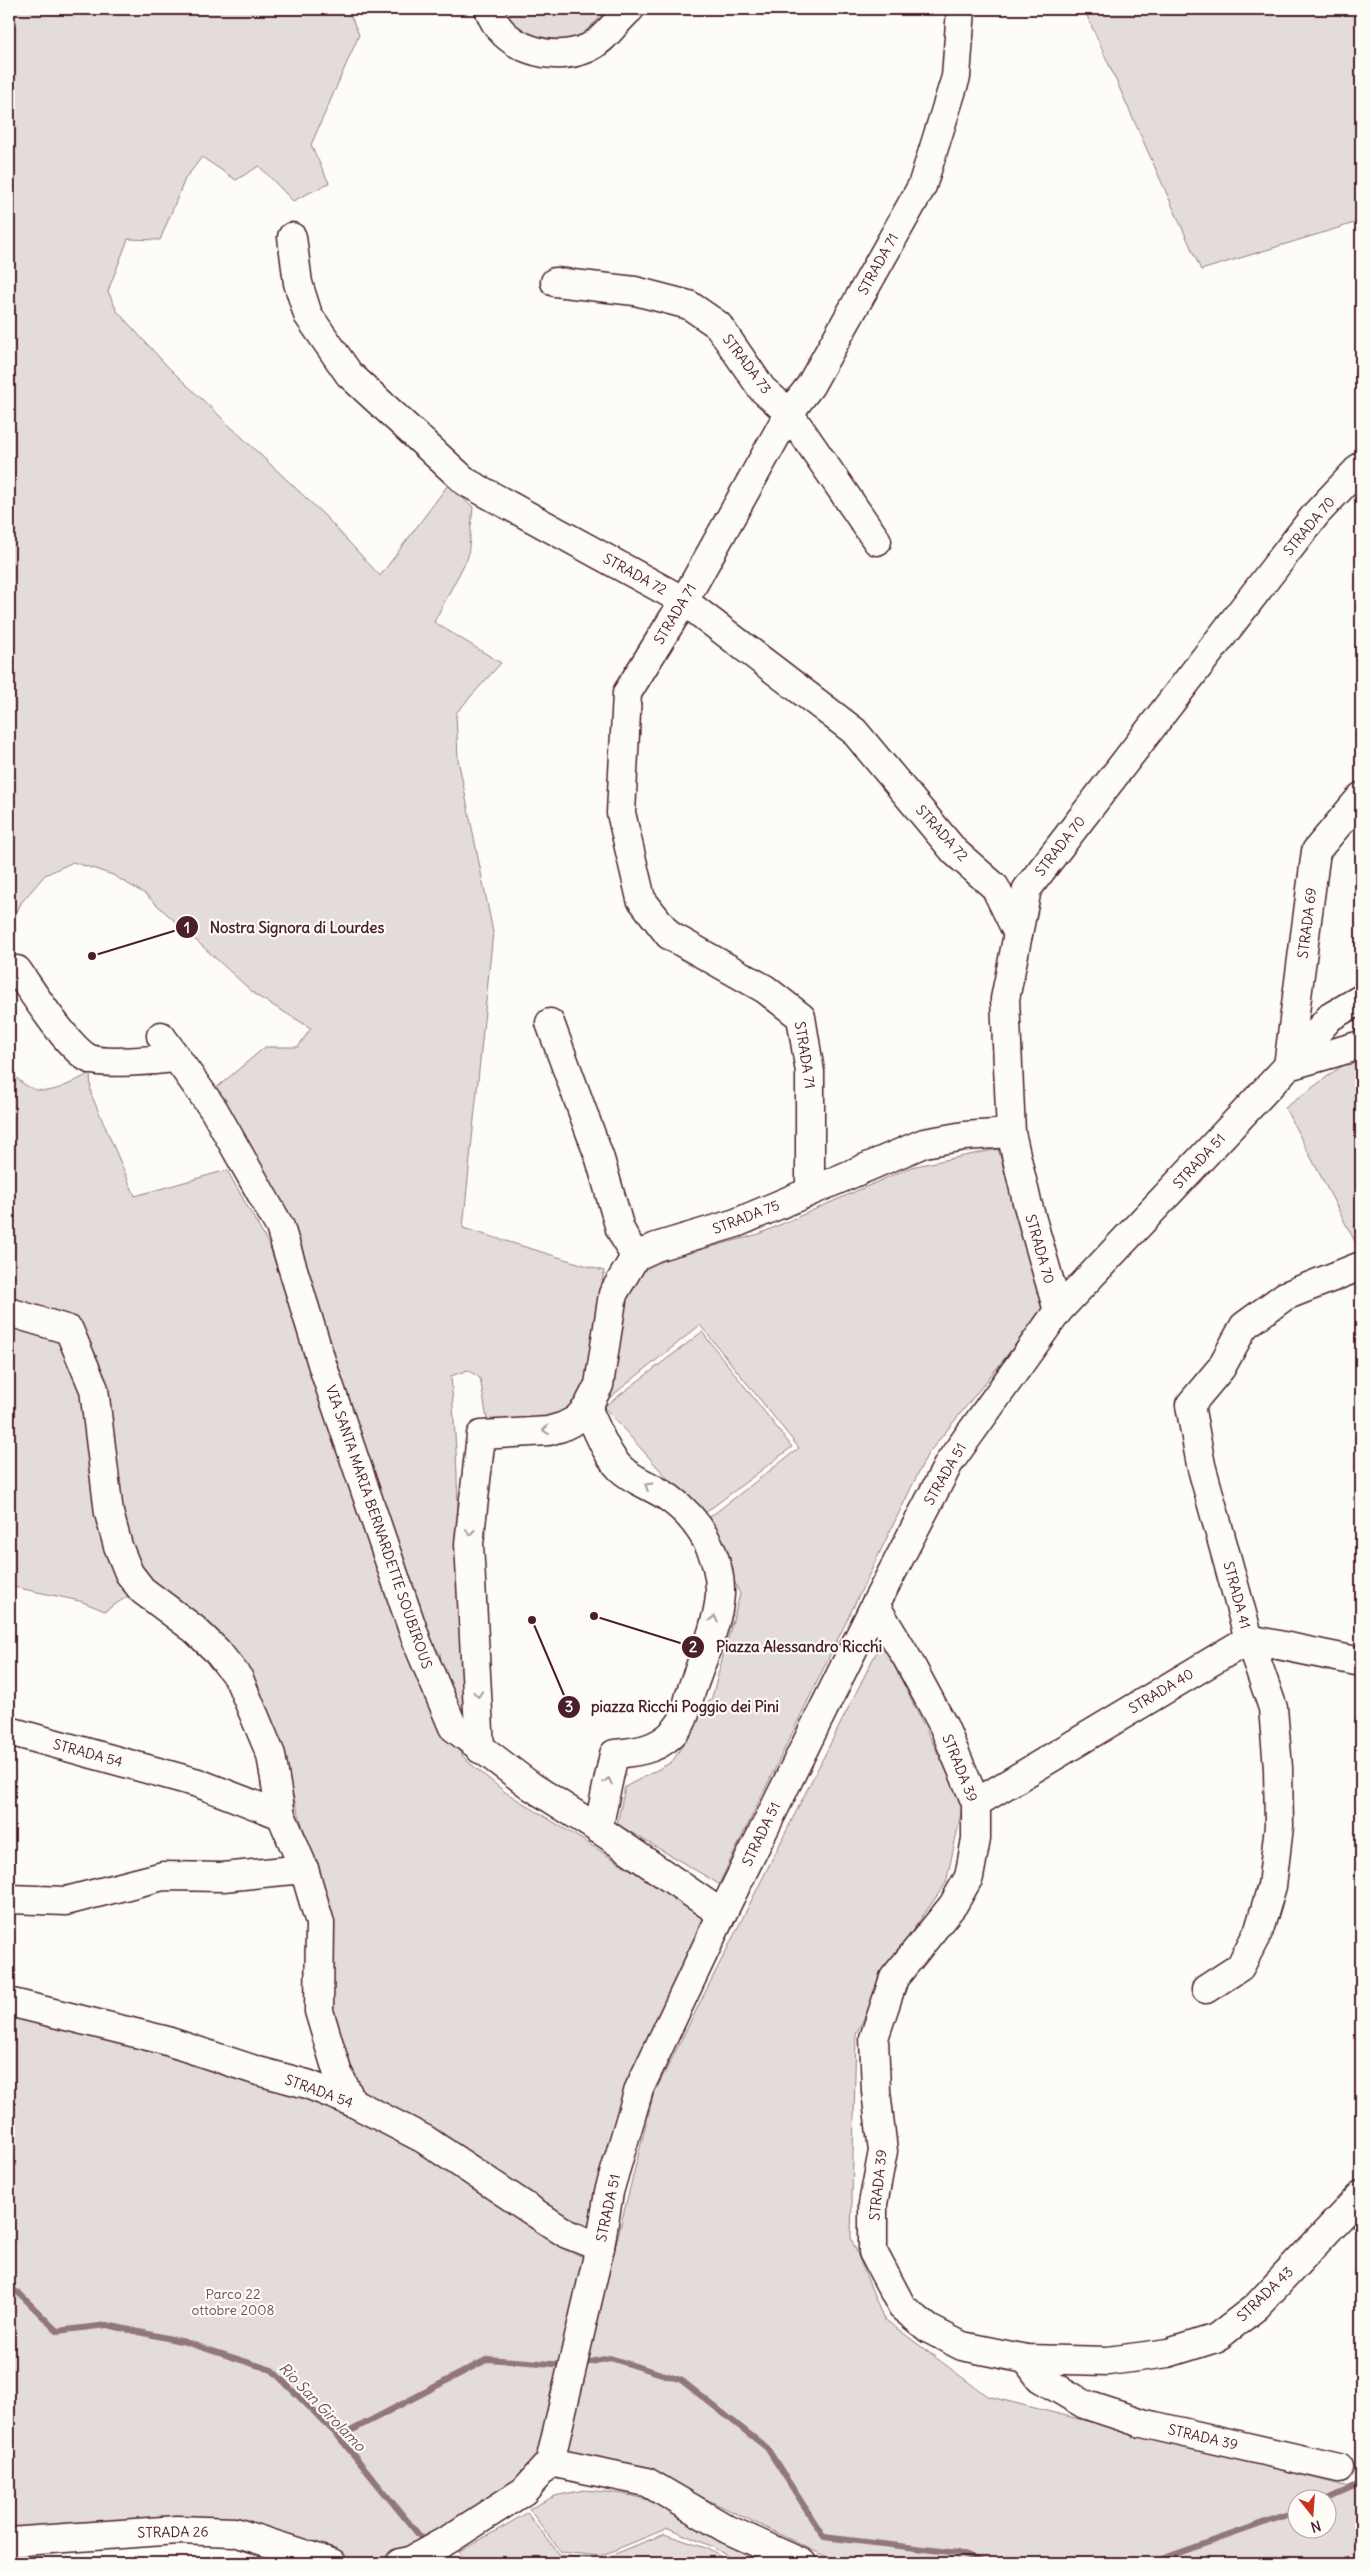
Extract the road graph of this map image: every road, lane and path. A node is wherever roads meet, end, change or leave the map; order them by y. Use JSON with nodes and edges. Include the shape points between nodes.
{"nodes":[{"id":1,"x":489,"y":9,"type":"edge"},
{"id":2,"x":630,"y":9,"type":"edge"},
{"id":3,"x":961,"y":9,"type":"edge"},
{"id":4,"x":292,"y":236,"type":"dead end"},
{"id":5,"x":554,"y":282,"type":"dead end"},
{"id":6,"x":789,"y":413,"type":"junction"},
{"id":7,"x":1361,"y":466,"type":"edge"},
{"id":8,"x":877,"y":541,"type":"dead end"},
{"id":9,"x":684,"y":601,"type":"junction"},
{"id":10,"x":1361,"y":797,"type":"edge"},
{"id":11,"x":1018,"y":934,"type":"junction"},
{"id":12,"x":17,"y":970,"type":"dead end"},
{"id":13,"x":1361,"y":999,"type":"edge"},
{"id":14,"x":550,"y":1023,"type":"dead end"},
{"id":15,"x":1361,"y":1045,"type":"edge"},
{"id":16,"x":1288,"y":1066,"type":"junction"},
{"id":17,"x":1011,"y":1133,"type":"junction"},
{"id":18,"x":810,"y":1191,"type":"junction"},
{"id":19,"x":635,"y":1257,"type":"junction"},
{"id":20,"x":1361,"y":1266,"type":"edge"},
{"id":21,"x":1058,"y":1311,"type":"junction"},
{"id":22,"x":9,"y":1312,"type":"edge"},
{"id":23,"x":588,"y":1408,"type":"junction"},
{"id":24,"x":875,"y":1605,"type":"junction"},
{"id":25,"x":1249,"y":1639,"type":"junction"},
{"id":26,"x":1361,"y":1662,"type":"edge"},
{"id":27,"x":9,"y":1731,"type":"edge"},
{"id":28,"x":480,"y":1749,"type":"junction"},
{"id":29,"x":976,"y":1803,"type":"junction"},
{"id":30,"x":280,"y":1815,"type":"junction"},
{"id":31,"x":598,"y":1829,"type":"junction"},
{"id":32,"x":304,"y":1869,"type":"junction"},
{"id":33,"x":9,"y":1899,"type":"edge"},
{"id":34,"x":722,"y":1914,"type":"junction"},
{"id":35,"x":1206,"y":1989,"type":"dead end"},
{"id":36,"x":9,"y":2002,"type":"edge"},
{"id":37,"x":352,"y":2102,"type":"junction"},
{"id":38,"x":1361,"y":2195,"type":"edge"},
{"id":39,"x":600,"y":2247,"type":"junction"},
{"id":40,"x":1026,"y":2359,"type":"junction"},
{"id":41,"x":550,"y":2462,"type":"junction"},
{"id":42,"x":1339,"y":2468,"type":"dead end"},
{"id":43,"x":9,"y":2542,"type":"edge"},
{"id":44,"x":405,"y":2562,"type":"edge"},
{"id":45,"x":332,"y":2563,"type":"edge"},
{"id":46,"x":802,"y":2563,"type":"edge"}],
"edges":[{"from":1,"to":2,"type":"street","via":[[502,31],[520,46],[542,53],[566,54],[588,48],[607,35]]},
{"from":3,"to":6,"type":"street","name":"STRADA 71","via":[[956,77],[922,186],[810,386]]},
{"from":4,"to":9,"type":"street","name":"STRADA 72","via":[[298,283],[308,315],[349,374],[371,395],[466,482]]},
{"from":5,"to":6,"type":"street","name":"STRADA 73","via":[[635,291],[690,305],[718,325],[762,389]]},
{"from":6,"to":8,"type":"street","name":"STRADA 73"},
{"from":6,"to":9,"type":"street","name":"STRADA 71"},
{"from":7,"to":11,"type":"street","name":"STRADA 70","via":[[1316,514],[1027,889]]},
{"from":9,"to":11,"type":"street","name":"STRADA 72","via":[[854,731],[955,852],[995,887]]},
{"from":9,"to":18,"type":"street","name":"STRADA 71","via":[[627,693],[621,813],[641,899],[668,935],[765,989],[801,1017],[810,1072]]},
{"from":10,"to":16,"type":"street","name":"STRADA 69","via":[[1316,851]]},
{"from":11,"to":17,"type":"street","name":"STRADA 70","via":[[1005,999]]},
{"from":12,"to":28,"type":"street","name":"VIA SANTA MARIA BERNARDETTE SOUBIROUS","via":[[76,1051],[91,1060],[142,1061],[168,1047],[214,1110],[280,1227],[323,1367],[430,1674],[453,1726]]},
{"from":13,"to":16,"type":"street","name":"STRADA 51","via":[[1330,1017]]},
{"from":14,"to":19,"type":"street","via":[[600,1160],[620,1229]]},
{"from":15,"to":16,"type":"street"},
{"from":16,"to":21,"type":"street","name":"STRADA 51"},
{"from":17,"to":18,"type":"street","name":"STRADA 75","via":[[964,1136],[924,1144]]},
{"from":17,"to":21,"type":"street","name":"STRADA 70"},
{"from":18,"to":19,"type":"street","name":"STRADA 75","via":[[736,1223],[656,1247]]},
{"from":19,"to":23,"type":"street","via":[[613,1294],[600,1385]]},
{"from":20,"to":25,"type":"street","name":"STRADA 41","via":[[1285,1296],[1244,1326],[1221,1368],[1190,1405],[1200,1465]]},
{"from":21,"to":24,"type":"street","name":"STRADA 51","via":[[948,1463]]},
{"from":22,"to":30,"type":"street","via":[[69,1330],[94,1389],[109,1513],[118,1546],[142,1590],[194,1629],[239,1679],[271,1755]]},
{"from":23,"to":28,"type":"street","one_way":true,"via":[[576,1420],[562,1427],[481,1435],[469,1544]]},
{"from":31,"to":23,"type":"street","one_way":true,"via":[[614,1754],[643,1752],[663,1743],[682,1721],[720,1594],[715,1562],[696,1522],[670,1498],[620,1468],[607,1449]]},
{"from":24,"to":29,"type":"street","name":"STRADA 39","via":[[944,1727]]},
{"from":24,"to":34,"type":"street","name":"STRADA 51"},
{"from":25,"to":26,"type":"street"},
{"from":25,"to":29,"type":"street","name":"STRADA 40"},
{"from":25,"to":35,"type":"street","name":"STRADA 41","via":[[1273,1708],[1280,1826],[1272,1886],[1259,1930],[1240,1968]]},
{"from":27,"to":30,"type":"street","name":"STRADA 54","via":[[198,1783]]},
{"from":28,"to":31,"type":"street","name":"VIA SANTA MARIA BERNARDETTE SOUBIROUS","via":[[530,1786]]},
{"from":29,"to":40,"type":"street","name":"STRADA 39","via":[[976,1839],[969,1877],[953,1905],[894,1978],[874,2038],[883,2151],[873,2204],[873,2252],[902,2307],[929,2329],[962,2346]]},
{"from":30,"to":32,"type":"street"},
{"from":31,"to":34,"type":"street","name":"VIA SANTA MARIA BERNARDETTE SOUBIROUS"},
{"from":32,"to":33,"type":"street","via":[[223,1877],[163,1876],[66,1901]]},
{"from":32,"to":37,"type":"street","via":[[320,1924],[319,2011],[337,2071]]},
{"from":34,"to":39,"type":"street","name":"STRADA 51","via":[[639,2089],[609,2192]]},
{"from":36,"to":37,"type":"street","name":"STRADA 54","via":[[164,2040],[306,2084]]},
{"from":37,"to":39,"type":"street","name":"STRADA 54","via":[[424,2138],[568,2234]]},
{"from":38,"to":40,"type":"street","name":"STRADA 43","via":[[1256,2307],[1216,2338],[1168,2353],[1108,2361]]},
{"from":39,"to":41,"type":"street","name":"STRADA 51"},
{"from":40,"to":42,"type":"street","name":"STRADA 39","via":[[1040,2378],[1084,2404],[1142,2423]]},
{"from":41,"to":44,"type":"street","via":[[524,2492],[451,2538]]},
{"from":41,"to":46,"type":"street","via":[[647,2482],[727,2529]]},
{"from":43,"to":45,"type":"street","name":"STRADA 26","via":[[178,2530],[235,2532]]}]}
